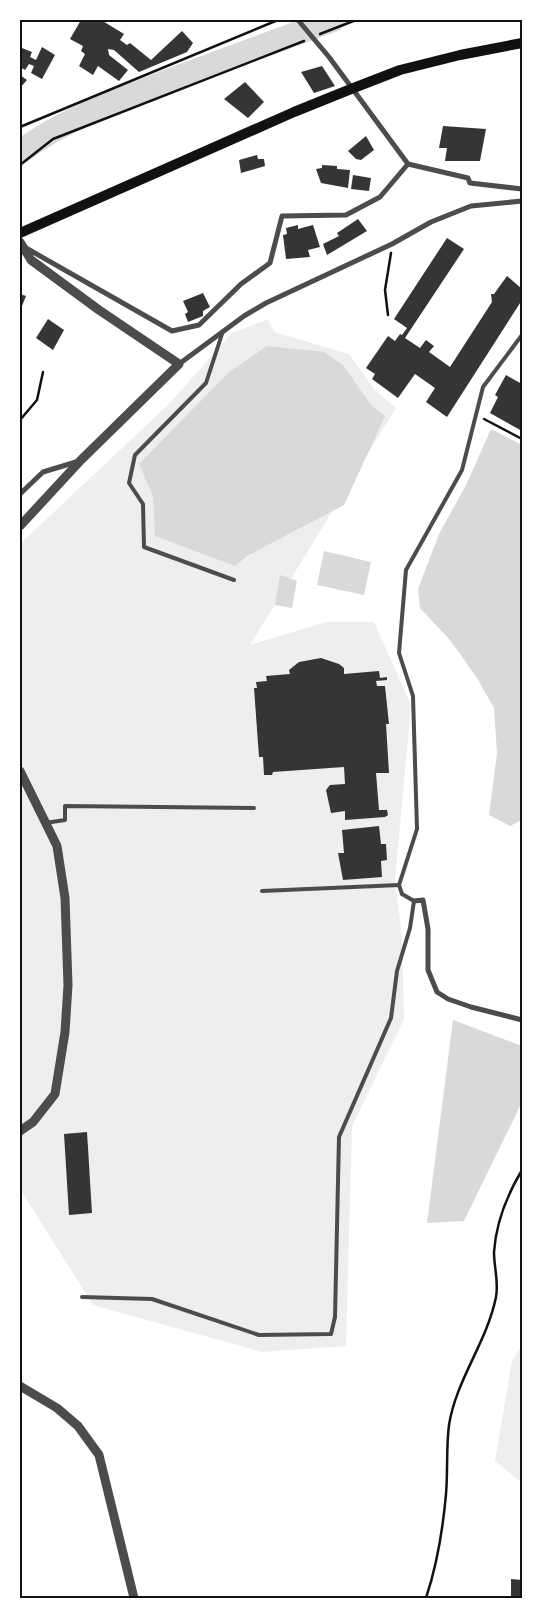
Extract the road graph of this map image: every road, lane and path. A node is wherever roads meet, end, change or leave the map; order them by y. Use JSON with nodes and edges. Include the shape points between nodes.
{"nodes":[{"id":1,"x":278,"y":20,"type":"edge"},
{"id":2,"x":298,"y":20,"type":"edge"},
{"id":3,"x":356,"y":20,"type":"edge"},
{"id":4,"x":522,"y":43,"type":"edge"},
{"id":5,"x":351,"y":89,"type":"junction"},
{"id":6,"x":20,"y":127,"type":"edge"},
{"id":7,"x":408,"y":164,"type":"junction"},
{"id":8,"x":20,"y":165,"type":"edge"},
{"id":9,"x":522,"y":189,"type":"edge"},
{"id":10,"x":522,"y":201,"type":"edge"},
{"id":11,"x":20,"y":233,"type":"edge"},
{"id":12,"x":22,"y":244,"type":"edge"},
{"id":13,"x":392,"y":244,"type":"junction"},
{"id":14,"x":388,"y":315,"type":"dead end"},
{"id":15,"x":223,"y":331,"type":"junction"},
{"id":16,"x":522,"y":335,"type":"edge"},
{"id":17,"x":179,"y":364,"type":"junction"},
{"id":18,"x":43,"y":372,"type":"dead end"},
{"id":19,"x":475,"y":414,"type":"junction"},
{"id":20,"x":20,"y":420,"type":"edge"},
{"id":21,"x":522,"y":440,"type":"edge"},
{"id":22,"x":80,"y":460,"type":"junction"},
{"id":23,"x":20,"y":494,"type":"edge"},
{"id":24,"x":20,"y":526,"type":"edge"},
{"id":25,"x":234,"y":580,"type":"dead end"},
{"id":26,"x":20,"y":771,"type":"edge"},
{"id":27,"x":254,"y":808,"type":"dead end"},
{"id":28,"x":45,"y":822,"type":"junction"},
{"id":29,"x":399,"y":884,"type":"junction"},
{"id":30,"x":262,"y":891,"type":"dead end"},
{"id":31,"x":414,"y":901,"type":"junction"},
{"id":32,"x":522,"y":1020,"type":"edge"},
{"id":33,"x":20,"y":1131,"type":"edge"},
{"id":34,"x":522,"y":1170,"type":"edge"},
{"id":35,"x":82,"y":1298,"type":"dead end"},
{"id":36,"x":20,"y":1386,"type":"edge"},
{"id":37,"x":134,"y":1598,"type":"edge"},
{"id":38,"x":426,"y":1598,"type":"edge"}],
"edges":[{"from":1,"to":6,"type":"path"},
{"from":2,"to":5,"type":"street"},
{"from":3,"to":8,"type":"path","via":[[53,139]]},
{"from":4,"to":5,"type":"main road","via":[[400,70]]},
{"from":5,"to":7,"type":"street"},
{"from":5,"to":11,"type":"main road"},
{"from":7,"to":9,"type":"street","via":[[468,178],[470,183]]},
{"from":7,"to":12,"type":"street","via":[[380,197],[346,215],[282,216],[270,263],[241,284],[199,325],[172,331]]},
{"from":10,"to":13,"type":"street","via":[[471,206],[431,222]]},
{"from":12,"to":17,"type":"street","via":[[31,260]]},
{"from":13,"to":14,"type":"path","via":[[385,290]]},
{"from":13,"to":15,"type":"street","via":[[266,303]]},
{"from":15,"to":17,"type":"street"},
{"from":15,"to":25,"type":"lane","via":[[206,383],[135,455],[129,483],[143,504],[144,547]]},
{"from":16,"to":19,"type":"lane","via":[[483,387]]},
{"from":17,"to":22,"type":"street"},
{"from":18,"to":20,"type":"path","via":[[37,400]]},
{"from":19,"to":21,"type":"path"},
{"from":19,"to":29,"type":"lane","via":[[462,470],[406,570],[399,653],[413,696],[417,830]]},
{"from":22,"to":23,"type":"street","via":[[44,472]]},
{"from":22,"to":24,"type":"street"},
{"from":26,"to":28,"type":"street"},
{"from":27,"to":28,"type":"lane","via":[[66,806],[65,820]]},
{"from":28,"to":33,"type":"street","via":[[57,846],[65,898],[68,985],[55,1094],[33,1122]]},
{"from":29,"to":30,"type":"lane"},
{"from":29,"to":31,"type":"lane","via":[[402,894]]},
{"from":31,"to":32,"type":"street","via":[[423,900],[428,929],[428,970],[437,992],[448,1000]]},
{"from":31,"to":35,"type":"lane","via":[[397,972],[391,1018],[338,1137],[335,1317],[331,1334],[259,1335],[152,1299]]},
{"from":34,"to":38,"type":"path","via":[[511,1188],[498,1226],[494,1254],[498,1289],[494,1310],[463,1381],[449,1425],[446,1494],[432,1581]]},
{"from":36,"to":37,"type":"street","via":[[57,1408],[78,1426],[99,1456]]}]}
